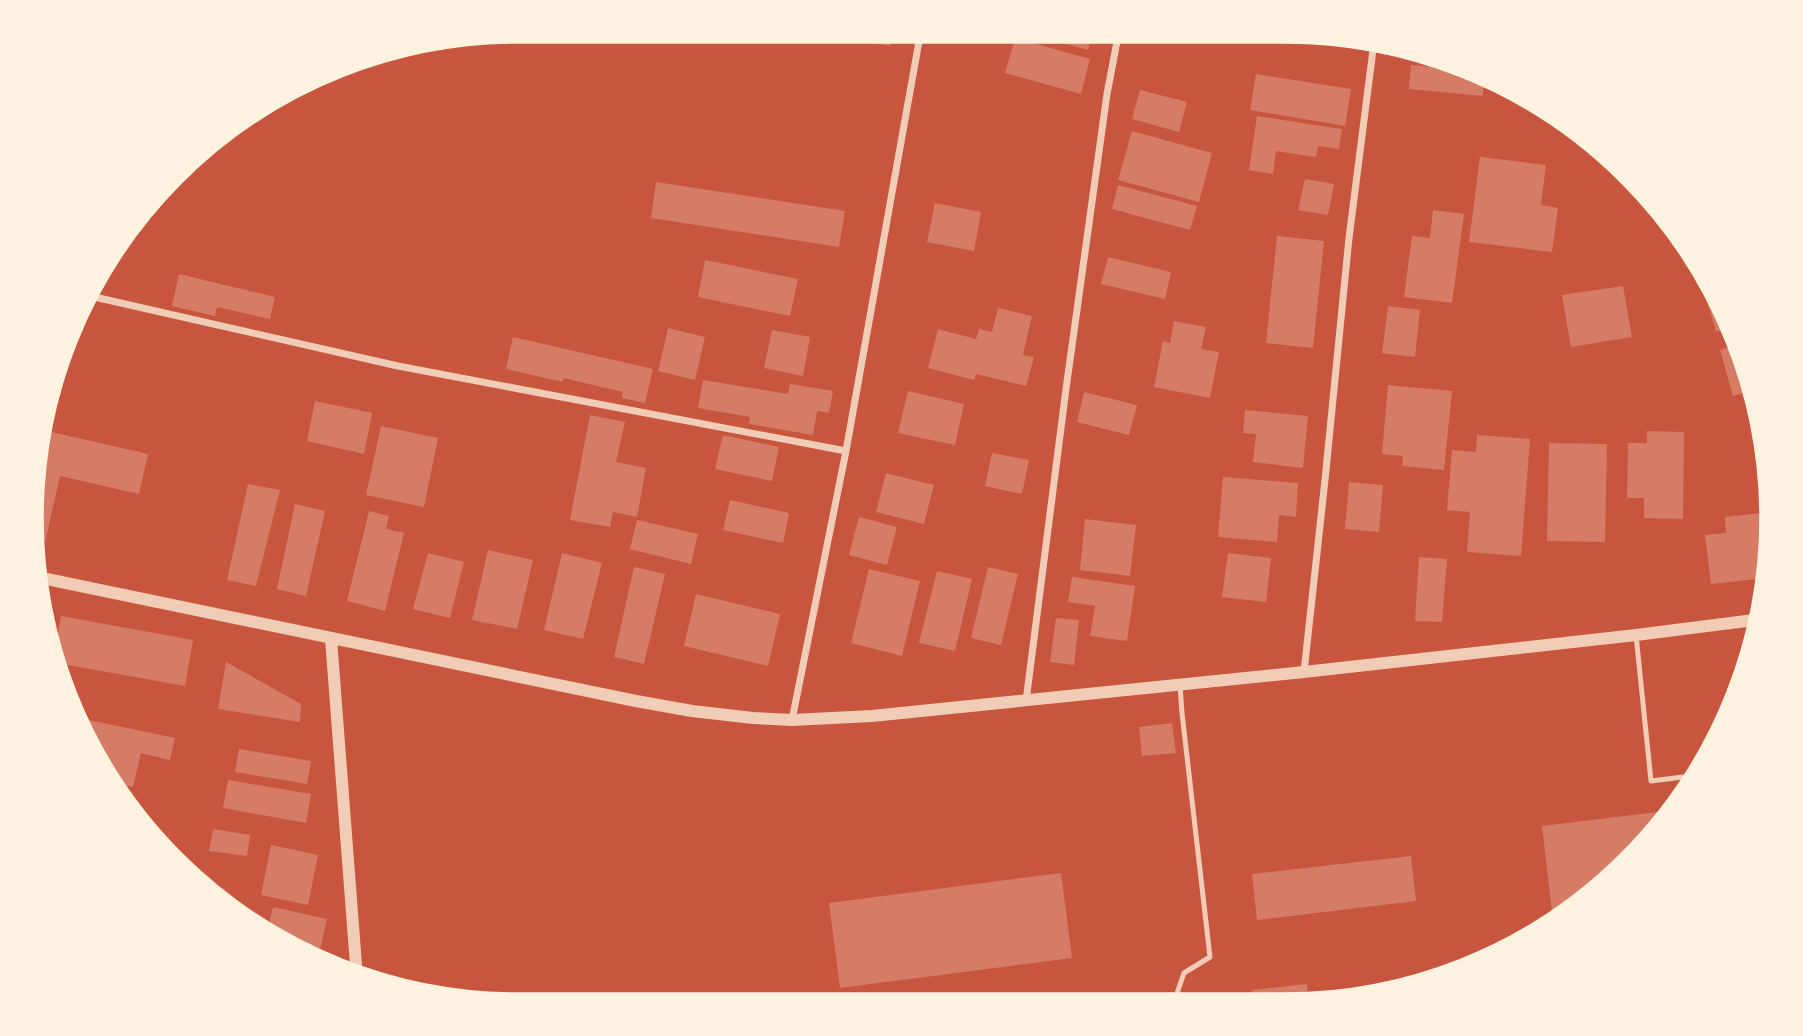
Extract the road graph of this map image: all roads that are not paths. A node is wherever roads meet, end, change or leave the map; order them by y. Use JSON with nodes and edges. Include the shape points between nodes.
{"nodes":[{"id":1,"x":919,"y":42,"type":"edge"},
{"id":2,"x":1117,"y":42,"type":"edge"},
{"id":3,"x":1373,"y":50,"type":"edge"},
{"id":4,"x":96,"y":297,"type":"edge"},
{"id":5,"x":846,"y":451,"type":"junction"},
{"id":6,"x":46,"y":579,"type":"edge"},
{"id":7,"x":1750,"y":621,"type":"edge"},
{"id":8,"x":1636,"y":635,"type":"junction"},
{"id":9,"x":331,"y":639,"type":"junction"},
{"id":10,"x":1304,"y":672,"type":"junction"},
{"id":11,"x":1180,"y":685,"type":"junction"},
{"id":12,"x":1026,"y":701,"type":"junction"},
{"id":13,"x":792,"y":720,"type":"junction"},
{"id":14,"x":1684,"y":777,"type":"edge"},
{"id":15,"x":356,"y":966,"type":"edge"},
{"id":16,"x":1176,"y":994,"type":"edge"}],
"edges":[{"from":1,"to":5,"type":"street"},
{"from":2,"to":12,"type":"street"},
{"from":3,"to":10,"type":"street"},
{"from":4,"to":5,"type":"street","via":[[398,366]]},
{"from":5,"to":13,"type":"street"},
{"from":6,"to":9,"type":"street"},
{"from":7,"to":8,"type":"street"},
{"from":8,"to":10,"type":"street"},
{"from":8,"to":14,"type":"lane","via":[[1651,781]]},
{"from":9,"to":13,"type":"street","via":[[647,704]]},
{"from":9,"to":15,"type":"street"},
{"from":10,"to":11,"type":"street"},
{"from":11,"to":12,"type":"street"},
{"from":11,"to":16,"type":"lane","via":[[1210,957],[1184,973]]},
{"from":12,"to":13,"type":"street"}]}
